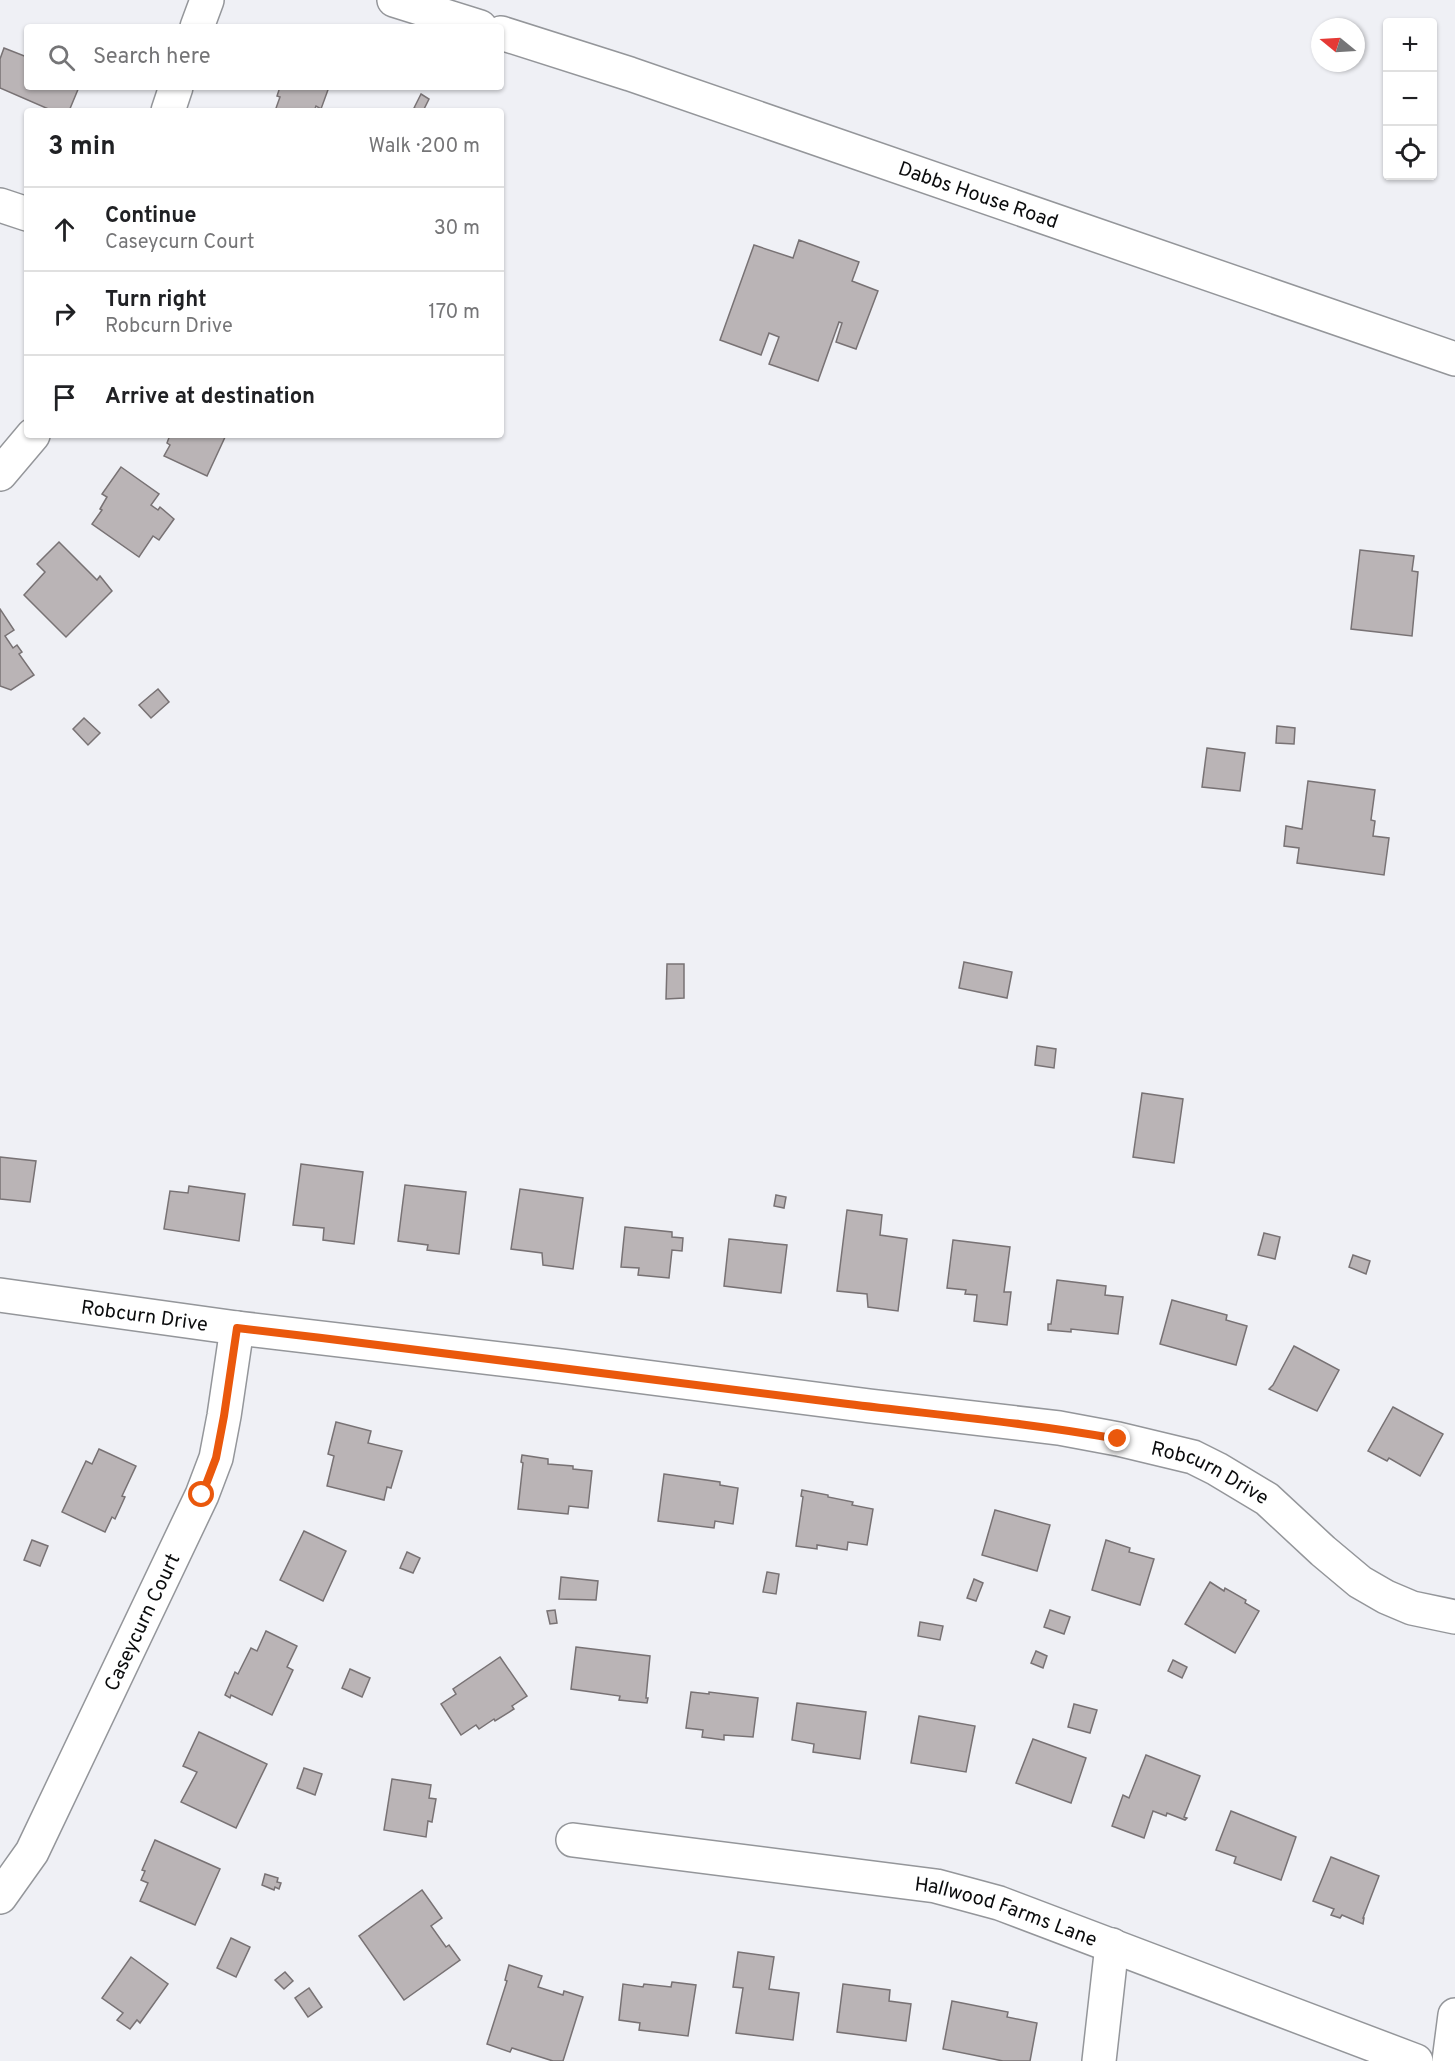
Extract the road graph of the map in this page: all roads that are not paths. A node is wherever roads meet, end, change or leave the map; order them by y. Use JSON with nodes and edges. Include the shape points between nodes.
{"nodes":[{"id":1,"x":207,"y":0,"type":"edge"},
{"id":2,"x":394,"y":0,"type":"edge"},
{"id":3,"x":198,"y":24,"type":"edge"},
{"id":4,"x":470,"y":24,"type":"edge"},
{"id":5,"x":504,"y":34,"type":"edge"},
{"id":6,"x":175,"y":90,"type":"edge"},
{"id":7,"x":169,"y":108,"type":"edge"},
{"id":8,"x":0,"y":205,"type":"edge"},
{"id":9,"x":24,"y":213,"type":"edge"},
{"id":10,"x":1455,"y":359,"type":"edge"},
{"id":11,"x":30,"y":438,"type":"edge"},
{"id":12,"x":0,"y":474,"type":"edge"},
{"id":13,"x":0,"y":1294,"type":"edge"},
{"id":14,"x":237,"y":1328,"type":"junction"},
{"id":15,"x":1455,"y":1617,"type":"edge"},
{"id":16,"x":573,"y":1840,"type":"dead end"},
{"id":17,"x":0,"y":1897,"type":"edge"},
{"id":18,"x":1112,"y":1946,"type":"junction"},
{"id":19,"x":1455,"y":2015,"type":"edge"},
{"id":20,"x":1099,"y":2061,"type":"edge"},
{"id":21,"x":1416,"y":2061,"type":"edge"},
{"id":22,"x":1449,"y":2061,"type":"edge"}],
"edges":[{"from":1,"to":3,"type":"street"},
{"from":2,"to":4,"type":"street"},
{"from":5,"to":10,"type":"street","name":"Dabbs House Road"},
{"from":6,"to":7,"type":"street"},
{"from":8,"to":9,"type":"street"},
{"from":11,"to":12,"type":"street"},
{"from":13,"to":14,"type":"street","name":"Robcurn Drive"},
{"from":14,"to":15,"type":"street","name":"Robcurn Drive","via":[[1059,1428],[1118,1439],[1193,1457],[1217,1469],[1267,1499],[1360,1582],[1412,1608]]},
{"from":14,"to":17,"type":"street","name":"Caseycurn Court","via":[[216,1458],[202,1495],[32,1852]]},
{"from":16,"to":18,"type":"street","name":"Hallwood Farms Lane","via":[[936,1886],[999,1903]]},
{"from":18,"to":20,"type":"street"},
{"from":18,"to":21,"type":"street","name":"Hallwood Farms Lane"},
{"from":19,"to":22,"type":"street"}]}
